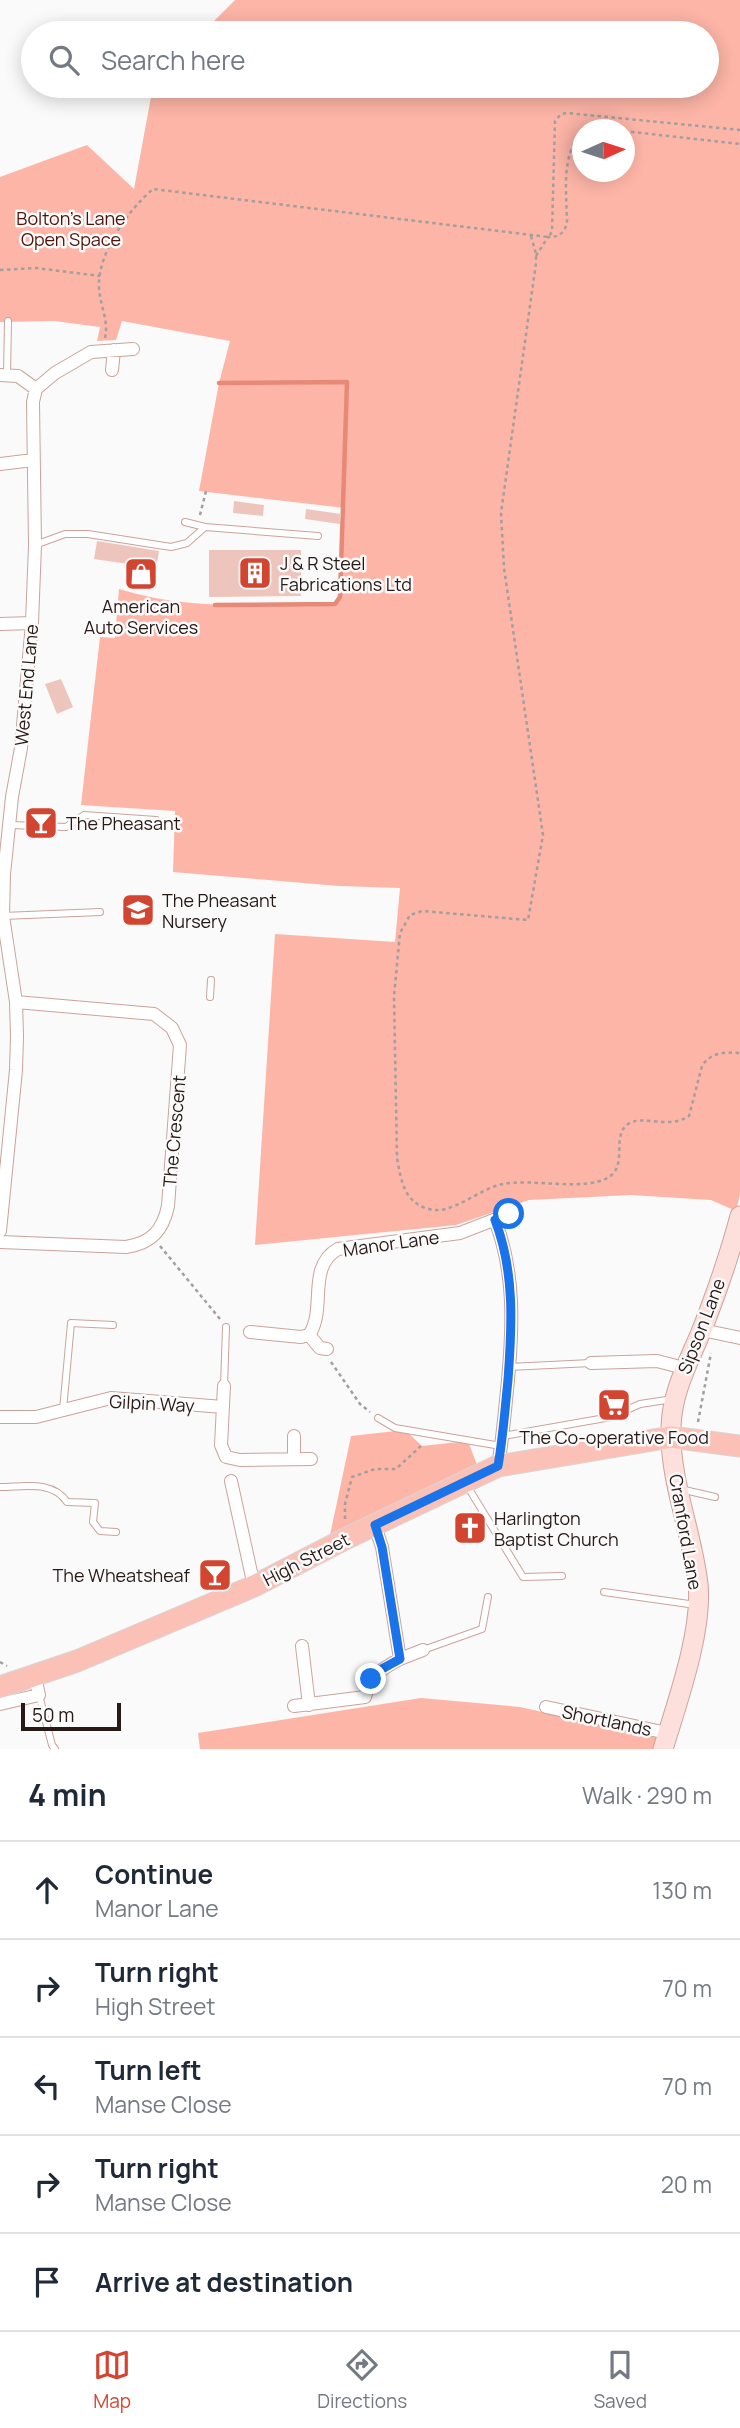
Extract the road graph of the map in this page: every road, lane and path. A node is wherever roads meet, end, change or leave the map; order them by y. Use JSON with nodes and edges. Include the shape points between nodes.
{"nodes":[{"id":1,"x":740,"y":130,"type":"edge"},
{"id":2,"x":635,"y":132,"type":"edge"},
{"id":3,"x":740,"y":144,"type":"edge"},
{"id":4,"x":572,"y":150,"type":"edge"},
{"id":5,"x":531,"y":236,"type":"junction"},
{"id":6,"x":548,"y":237,"type":"junction"},
{"id":7,"x":536,"y":257,"type":"junction"},
{"id":8,"x":0,"y":270,"type":"edge"},
{"id":9,"x":100,"y":276,"type":"junction"},
{"id":10,"x":8,"y":321,"type":"dead end"},
{"id":11,"x":109,"y":345,"type":"junction"},
{"id":12,"x":133,"y":349,"type":"dead end"},
{"id":13,"x":112,"y":370,"type":"dead end"},
{"id":14,"x":4,"y":375,"type":"edge"},
{"id":15,"x":36,"y":389,"type":"junction"},
{"id":16,"x":33,"y":460,"type":"junction"},
{"id":17,"x":0,"y":464,"type":"edge"},
{"id":18,"x":206,"y":491,"type":"dead end"},
{"id":19,"x":185,"y":522,"type":"dead end"},
{"id":20,"x":201,"y":526,"type":"junction"},
{"id":21,"x":318,"y":536,"type":"dead end"},
{"id":22,"x":35,"y":545,"type":"junction"},
{"id":23,"x":32,"y":622,"type":"junction"},
{"id":24,"x":0,"y":624,"type":"edge"},
{"id":25,"x":6,"y":798,"type":"edge"},
{"id":26,"x":156,"y":820,"type":"dead end"},
{"id":27,"x":8,"y":824,"type":"junction"},
{"id":28,"x":100,"y":912,"type":"dead end"},
{"id":29,"x":3,"y":916,"type":"junction"},
{"id":30,"x":211,"y":980,"type":"dead end"},
{"id":31,"x":210,"y":997,"type":"dead end"},
{"id":32,"x":16,"y":1002,"type":"junction"},
{"id":33,"x":740,"y":1053,"type":"edge"},
{"id":34,"x":509,"y":1214,"type":"dead end"},
{"id":35,"x":740,"y":1216,"type":"edge"},
{"id":36,"x":495,"y":1220,"type":"junction"},
{"id":37,"x":0,"y":1231,"type":"edge"},
{"id":38,"x":153,"y":1238,"type":"junction"},
{"id":39,"x":0,"y":1242,"type":"edge"},
{"id":40,"x":113,"y":1325,"type":"dead end"},
{"id":41,"x":226,"y":1327,"type":"joint"},
{"id":42,"x":708,"y":1331,"type":"junction"},
{"id":43,"x":250,"y":1332,"type":"dead end"},
{"id":44,"x":309,"y":1335,"type":"junction"},
{"id":45,"x":740,"y":1338,"type":"edge"},
{"id":46,"x":327,"y":1349,"type":"joint"},
{"id":47,"x":591,"y":1363,"type":"joint"},
{"id":48,"x":509,"y":1367,"type":"junction"},
{"id":49,"x":684,"y":1368,"type":"junction"},
{"id":50,"x":224,"y":1386,"type":"joint"},
{"id":51,"x":675,"y":1398,"type":"junction"},
{"id":52,"x":223,"y":1407,"type":"junction"},
{"id":53,"x":64,"y":1410,"type":"junction"},
{"id":54,"x":0,"y":1417,"type":"edge"},
{"id":55,"x":378,"y":1418,"type":"joint"},
{"id":56,"x":294,"y":1436,"type":"dead end"},
{"id":57,"x":671,"y":1437,"type":"junction"},
{"id":58,"x":695,"y":1439,"type":"junction"},
{"id":59,"x":421,"y":1446,"type":"dead end"},
{"id":60,"x":740,"y":1446,"type":"edge"},
{"id":61,"x":501,"y":1449,"type":"junction"},
{"id":62,"x":294,"y":1459,"type":"junction"},
{"id":63,"x":311,"y":1459,"type":"dead end"},
{"id":64,"x":231,"y":1481,"type":"dead end"},
{"id":65,"x":465,"y":1482,"type":"junction"},
{"id":66,"x":0,"y":1487,"type":"edge"},
{"id":67,"x":678,"y":1489,"type":"junction"},
{"id":68,"x":715,"y":1497,"type":"dead end"},
{"id":69,"x":375,"y":1525,"type":"junction"},
{"id":70,"x":116,"y":1532,"type":"dead end"},
{"id":71,"x":347,"y":1538,"type":"junction"},
{"id":72,"x":562,"y":1576,"type":"dead end"},
{"id":73,"x":254,"y":1586,"type":"junction"},
{"id":74,"x":604,"y":1592,"type":"dead end"},
{"id":75,"x":488,"y":1597,"type":"dead end"},
{"id":76,"x":698,"y":1605,"type":"junction"},
{"id":77,"x":302,"y":1646,"type":"dead end"},
{"id":78,"x":423,"y":1650,"type":"joint"},
{"id":79,"x":400,"y":1659,"type":"junction"},
{"id":80,"x":37,"y":1686,"type":"junction"},
{"id":81,"x":0,"y":1688,"type":"edge"},
{"id":82,"x":0,"y":1704,"type":"edge"},
{"id":83,"x":309,"y":1705,"type":"junction"},
{"id":84,"x":294,"y":1706,"type":"dead end"},
{"id":85,"x":546,"y":1707,"type":"dead end"},
{"id":86,"x":665,"y":1741,"type":"edge"},
{"id":87,"x":55,"y":1749,"type":"edge"}],
"edges":[{"from":1,"to":6,"type":"path","via":[[562,114],[555,121],[552,232]]},
{"from":2,"to":3,"type":"path"},
{"from":4,"to":6,"type":"path","via":[[567,224],[558,237]]},
{"from":5,"to":6,"type":"path"},
{"from":5,"to":7,"type":"path"},
{"from":5,"to":9,"type":"path","via":[[158,188],[151,190],[114,234]]},
{"from":6,"to":7,"type":"path"},
{"from":7,"to":33,"type":"path","via":[[501,522],[543,835],[528,920],[422,911],[410,915],[400,933],[394,996],[397,1158],[407,1194],[421,1206],[439,1210],[506,1183],[601,1181],[616,1170],[626,1125],[682,1121],[690,1115],[707,1059]]},
{"from":8,"to":9,"type":"path","via":[[36,268]]},
{"from":9,"to":11,"type":"path"},
{"from":10,"to":14,"type":"lane"},
{"from":11,"to":12,"type":"street"},
{"from":11,"to":13,"type":"street"},
{"from":11,"to":15,"type":"street","via":[[55,373]]},
{"from":14,"to":15,"type":"street","via":[[26,380]]},
{"from":15,"to":16,"type":"street","name":"West End Lane"},
{"from":16,"to":17,"type":"street"},
{"from":16,"to":22,"type":"street","name":"West End Lane"},
{"from":18,"to":20,"type":"path"},
{"from":19,"to":20,"type":"lane"},
{"from":20,"to":21,"type":"lane"},
{"from":20,"to":22,"type":"lane","via":[[182,547],[88,534],[65,534]]},
{"from":22,"to":23,"type":"street","name":"West End Lane"},
{"from":23,"to":24,"type":"street"},
{"from":23,"to":25,"type":"street","name":"West End Lane","via":[[21,748]]},
{"from":25,"to":27,"type":"street","name":"West End Lane"},
{"from":26,"to":27,"type":"lane","via":[[84,816],[66,827]]},
{"from":27,"to":29,"type":"street","name":"West End Lane"},
{"from":28,"to":29,"type":"lane"},
{"from":29,"to":32,"type":"street","name":"West End Lane"},
{"from":30,"to":31,"type":"lane"},
{"from":32,"to":37,"type":"street","name":"West End Lane","via":[[16,1070]]},
{"from":32,"to":38,"type":"street","name":"The Crescent","via":[[155,1014],[178,1037],[180,1063],[168,1206]]},
{"from":34,"to":36,"type":"street","name":"Manor Lane"},
{"from":35,"to":42,"type":"street","name":"Sipson Lane"},
{"from":36,"to":44,"type":"street","name":"Manor Lane","via":[[460,1233],[330,1254],[321,1268],[315,1323]]},
{"from":36,"to":48,"type":"street","via":[[512,1300]]},
{"from":38,"to":39,"type":"street","via":[[126,1247]]},
{"from":38,"to":41,"type":"path"},
{"from":40,"to":53,"type":"lane","via":[[71,1323]]},
{"from":41,"to":50,"type":"lane"},
{"from":42,"to":45,"type":"street"},
{"from":42,"to":49,"type":"street","name":"Sipson Lane"},
{"from":42,"to":58,"type":"path"},
{"from":43,"to":44,"type":"street"},
{"from":44,"to":46,"type":"street","via":[[320,1348]]},
{"from":46,"to":55,"type":"path","via":[[329,1360],[360,1404]]},
{"from":47,"to":48,"type":"lane"},
{"from":47,"to":49,"type":"street","via":[[657,1361]]},
{"from":48,"to":61,"type":"street"},
{"from":49,"to":51,"type":"street","name":"Sipson Lane"},
{"from":50,"to":52,"type":"street"},
{"from":51,"to":57,"type":"street","name":"Sipson Lane"},
{"from":51,"to":61,"type":"lane","via":[[640,1404],[611,1418]]},
{"from":52,"to":53,"type":"street","name":"Gilpin Way","via":[[111,1398]]},
{"from":52,"to":62,"type":"street","via":[[221,1446],[226,1457]]},
{"from":53,"to":54,"type":"street","name":"Gilpin Way","via":[[36,1417]]},
{"from":55,"to":61,"type":"lane","via":[[394,1428]]},
{"from":56,"to":62,"type":"street"},
{"from":57,"to":58,"type":"main road","name":"High Street"},
{"from":57,"to":61,"type":"main road","name":"High Street"},
{"from":57,"to":67,"type":"street","name":"Cranford Lane"},
{"from":58,"to":60,"type":"main road","name":"High Street"},
{"from":59,"to":71,"type":"path","via":[[396,1469],[375,1469],[352,1477],[345,1504]]},
{"from":61,"to":65,"type":"main road","name":"High Street"},
{"from":62,"to":63,"type":"street"},
{"from":64,"to":73,"type":"street"},
{"from":65,"to":69,"type":"main road","name":"High Street"},
{"from":65,"to":72,"type":"lane","via":[[523,1577]]},
{"from":66,"to":70,"type":"lane","via":[[51,1488],[67,1502],[95,1503],[93,1521],[100,1531]]},
{"from":67,"to":68,"type":"lane"},
{"from":67,"to":76,"type":"street","name":"Cranford Lane","via":[[696,1538]]},
{"from":69,"to":71,"type":"main road","name":"High Street"},
{"from":69,"to":79,"type":"street"},
{"from":71,"to":73,"type":"main road","name":"High Street"},
{"from":73,"to":80,"type":"main road","name":"High Street"},
{"from":74,"to":76,"type":"lane"},
{"from":75,"to":78,"type":"lane","via":[[482,1629]]},
{"from":76,"to":86,"type":"street","name":"Cranford Lane"},
{"from":77,"to":83,"type":"street"},
{"from":78,"to":79,"type":"street"},
{"from":79,"to":83,"type":"street","via":[[378,1671],[365,1697]]},
{"from":80,"to":81,"type":"main road","name":"High Street"},
{"from":80,"to":82,"type":"street"},
{"from":80,"to":87,"type":"lane"},
{"from":83,"to":84,"type":"street"},
{"from":85,"to":86,"type":"street","name":"Shortlands"}]}
